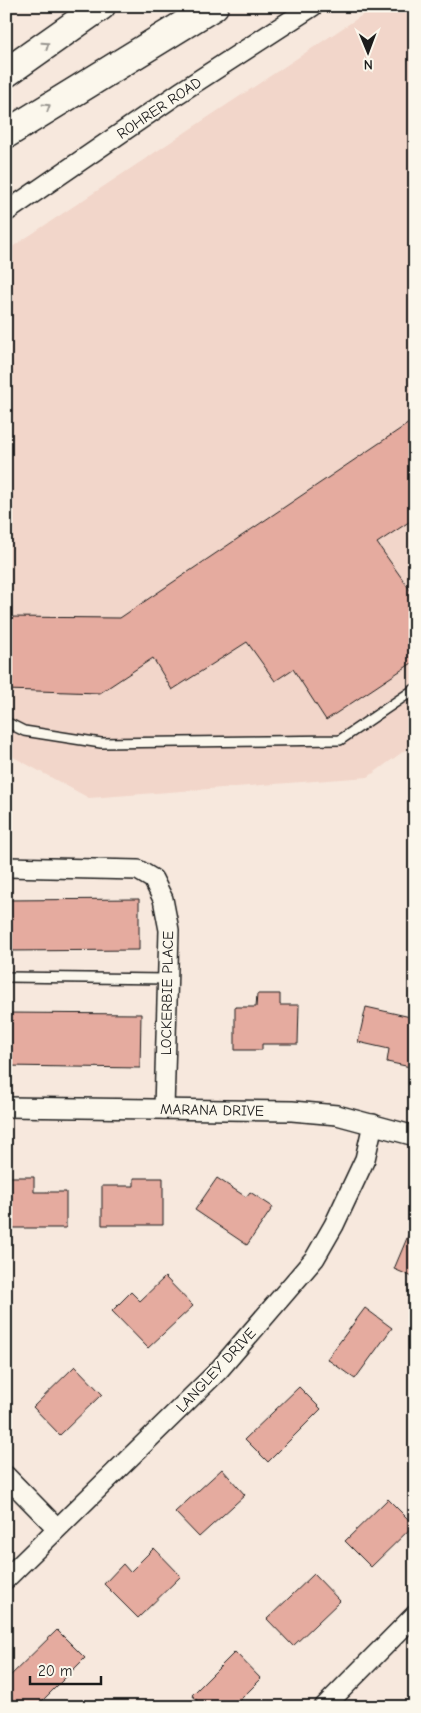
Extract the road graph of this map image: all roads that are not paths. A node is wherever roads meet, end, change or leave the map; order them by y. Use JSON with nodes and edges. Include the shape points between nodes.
{"nodes":[{"id":1,"x":101,"y":6,"type":"edge"},
{"id":2,"x":214,"y":6,"type":"edge"},
{"id":3,"x":312,"y":6,"type":"edge"},
{"id":4,"x":6,"y":73,"type":"edge"},
{"id":5,"x":6,"y":134,"type":"edge"},
{"id":6,"x":6,"y":212,"type":"edge"},
{"id":7,"x":415,"y":688,"type":"edge"},
{"id":8,"x":6,"y":722,"type":"edge"},
{"id":9,"x":6,"y":867,"type":"edge"},
{"id":10,"x":6,"y":977,"type":"edge"},
{"id":11,"x":167,"y":979,"type":"junction"},
{"id":12,"x":6,"y":1107,"type":"edge"},
{"id":13,"x":164,"y":1109,"type":"junction"},
{"id":14,"x":373,"y":1124,"type":"junction"},
{"id":15,"x":415,"y":1136,"type":"edge"},
{"id":16,"x":6,"y":1476,"type":"edge"},
{"id":17,"x":57,"y":1528,"type":"junction"},
{"id":18,"x":6,"y":1580,"type":"edge"},
{"id":19,"x":415,"y":1615,"type":"edge"},
{"id":20,"x":324,"y":1707,"type":"edge"}],
"edges":[{"from":4,"to":1,"type":"highway","one_way":true},
{"from":5,"to":2,"type":"highway","one_way":true},
{"from":3,"to":6,"type":"street","name":"ROHRER ROAD"},
{"from":7,"to":8,"type":"lane","via":[[340,740],[101,744],[24,731]]},
{"from":9,"to":11,"type":"street","name":"LOCKERBIE PLACE","via":[[138,870],[152,879],[163,899],[169,930]]},
{"from":10,"to":11,"type":"lane"},
{"from":11,"to":13,"type":"street","name":"LOCKERBIE PLACE"},
{"from":12,"to":13,"type":"street","name":"MARANA DRIVE"},
{"from":13,"to":14,"type":"street","name":"MARANA DRIVE","via":[[292,1111],[337,1115]]},
{"from":14,"to":15,"type":"street","name":"MARANA DRIVE"},
{"from":14,"to":17,"type":"street","name":"LANGLEY DRIVE","via":[[365,1159],[315,1258],[218,1371]]},
{"from":16,"to":17,"type":"street"},
{"from":17,"to":18,"type":"street","name":"LANGLEY DRIVE"},
{"from":19,"to":20,"type":"street"}]}
